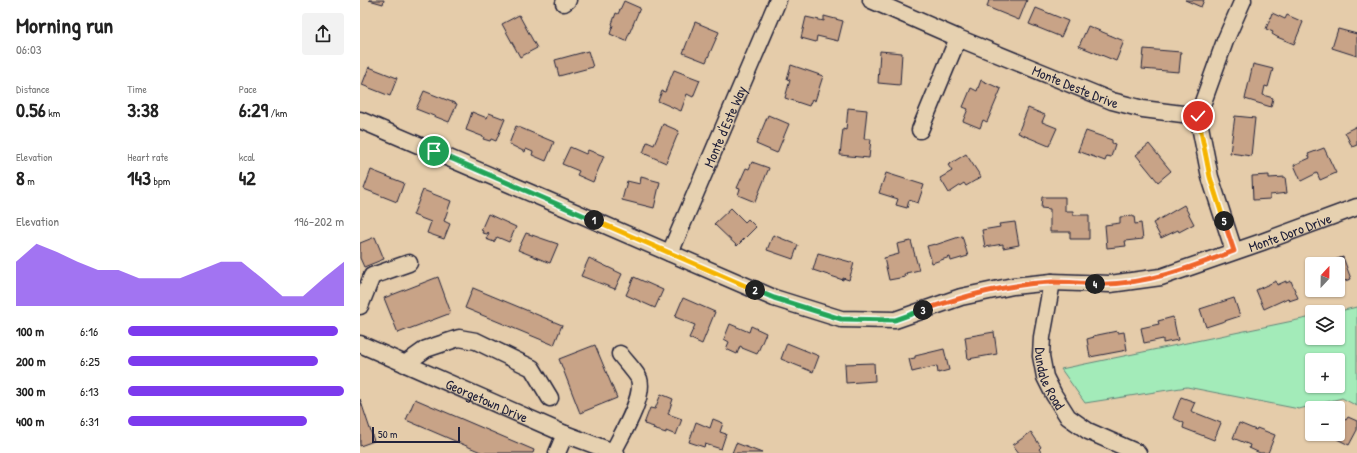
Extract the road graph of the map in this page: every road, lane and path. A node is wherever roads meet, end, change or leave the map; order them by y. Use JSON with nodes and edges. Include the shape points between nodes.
{"nodes":[{"id":1,"x":778,"y":0,"type":"edge"},
{"id":2,"x":871,"y":0,"type":"edge"},
{"id":3,"x":1243,"y":0,"type":"edge"},
{"id":4,"x":958,"y":38,"type":"junction"},
{"id":5,"x":1198,"y":116,"type":"junction"},
{"id":6,"x":360,"y":120,"type":"edge"},
{"id":7,"x":920,"y":130,"type":"dead end"},
{"id":8,"x":1357,"y":207,"type":"edge"},
{"id":9,"x":1234,"y":251,"type":"junction"},
{"id":10,"x":670,"y":253,"type":"junction"},
{"id":11,"x":408,"y":263,"type":"dead end"},
{"id":12,"x":1052,"y":282,"type":"junction"},
{"id":13,"x":360,"y":306,"type":"edge"},
{"id":14,"x":360,"y":344,"type":"edge"},
{"id":15,"x":620,"y":354,"type":"dead end"},
{"id":16,"x":405,"y":364,"type":"junction"},
{"id":17,"x":550,"y":398,"type":"dead end"},
{"id":18,"x":565,"y":434,"type":"junction"},
{"id":19,"x":614,"y":452,"type":"edge"},
{"id":20,"x":557,"y":453,"type":"edge"},
{"id":21,"x":1138,"y":453,"type":"edge"}],
"edges":[{"from":1,"to":10,"type":"street","name":"Monte d'Este Way"},
{"from":2,"to":4,"type":"street","name":"Monte Deste Drive"},
{"from":3,"to":5,"type":"street"},
{"from":4,"to":5,"type":"street","name":"Monte Deste Drive","via":[[1112,101],[1142,109]]},
{"from":4,"to":7,"type":"street"},
{"from":5,"to":9,"type":"street","via":[[1210,177]]},
{"from":6,"to":10,"type":"street","name":"Monte Doro Drive"},
{"from":8,"to":9,"type":"street","name":"Monte Doro Drive"},
{"from":9,"to":12,"type":"street","name":"Monte Doro Drive","via":[[1161,277],[1110,284]]},
{"from":10,"to":12,"type":"street","name":"Monte Doro Drive","via":[[774,298],[841,319],[895,320],[961,297],[1013,286]]},
{"from":11,"to":13,"type":"street","via":[[372,276]]},
{"from":12,"to":21,"type":"street","name":"Dundale Road","via":[[1041,356],[1045,377],[1054,395],[1068,417],[1088,431]]},
{"from":14,"to":16,"type":"street","name":"Georgetown Drive"},
{"from":15,"to":19,"type":"street","via":[[639,379],[639,397]]},
{"from":16,"to":17,"type":"street","via":[[426,349],[459,338],[476,341],[532,368]]},
{"from":16,"to":18,"type":"street","name":"Georgetown Drive"},
{"from":18,"to":19,"type":"street","name":"Georgetown Drive"},
{"from":18,"to":20,"type":"street"}]}
